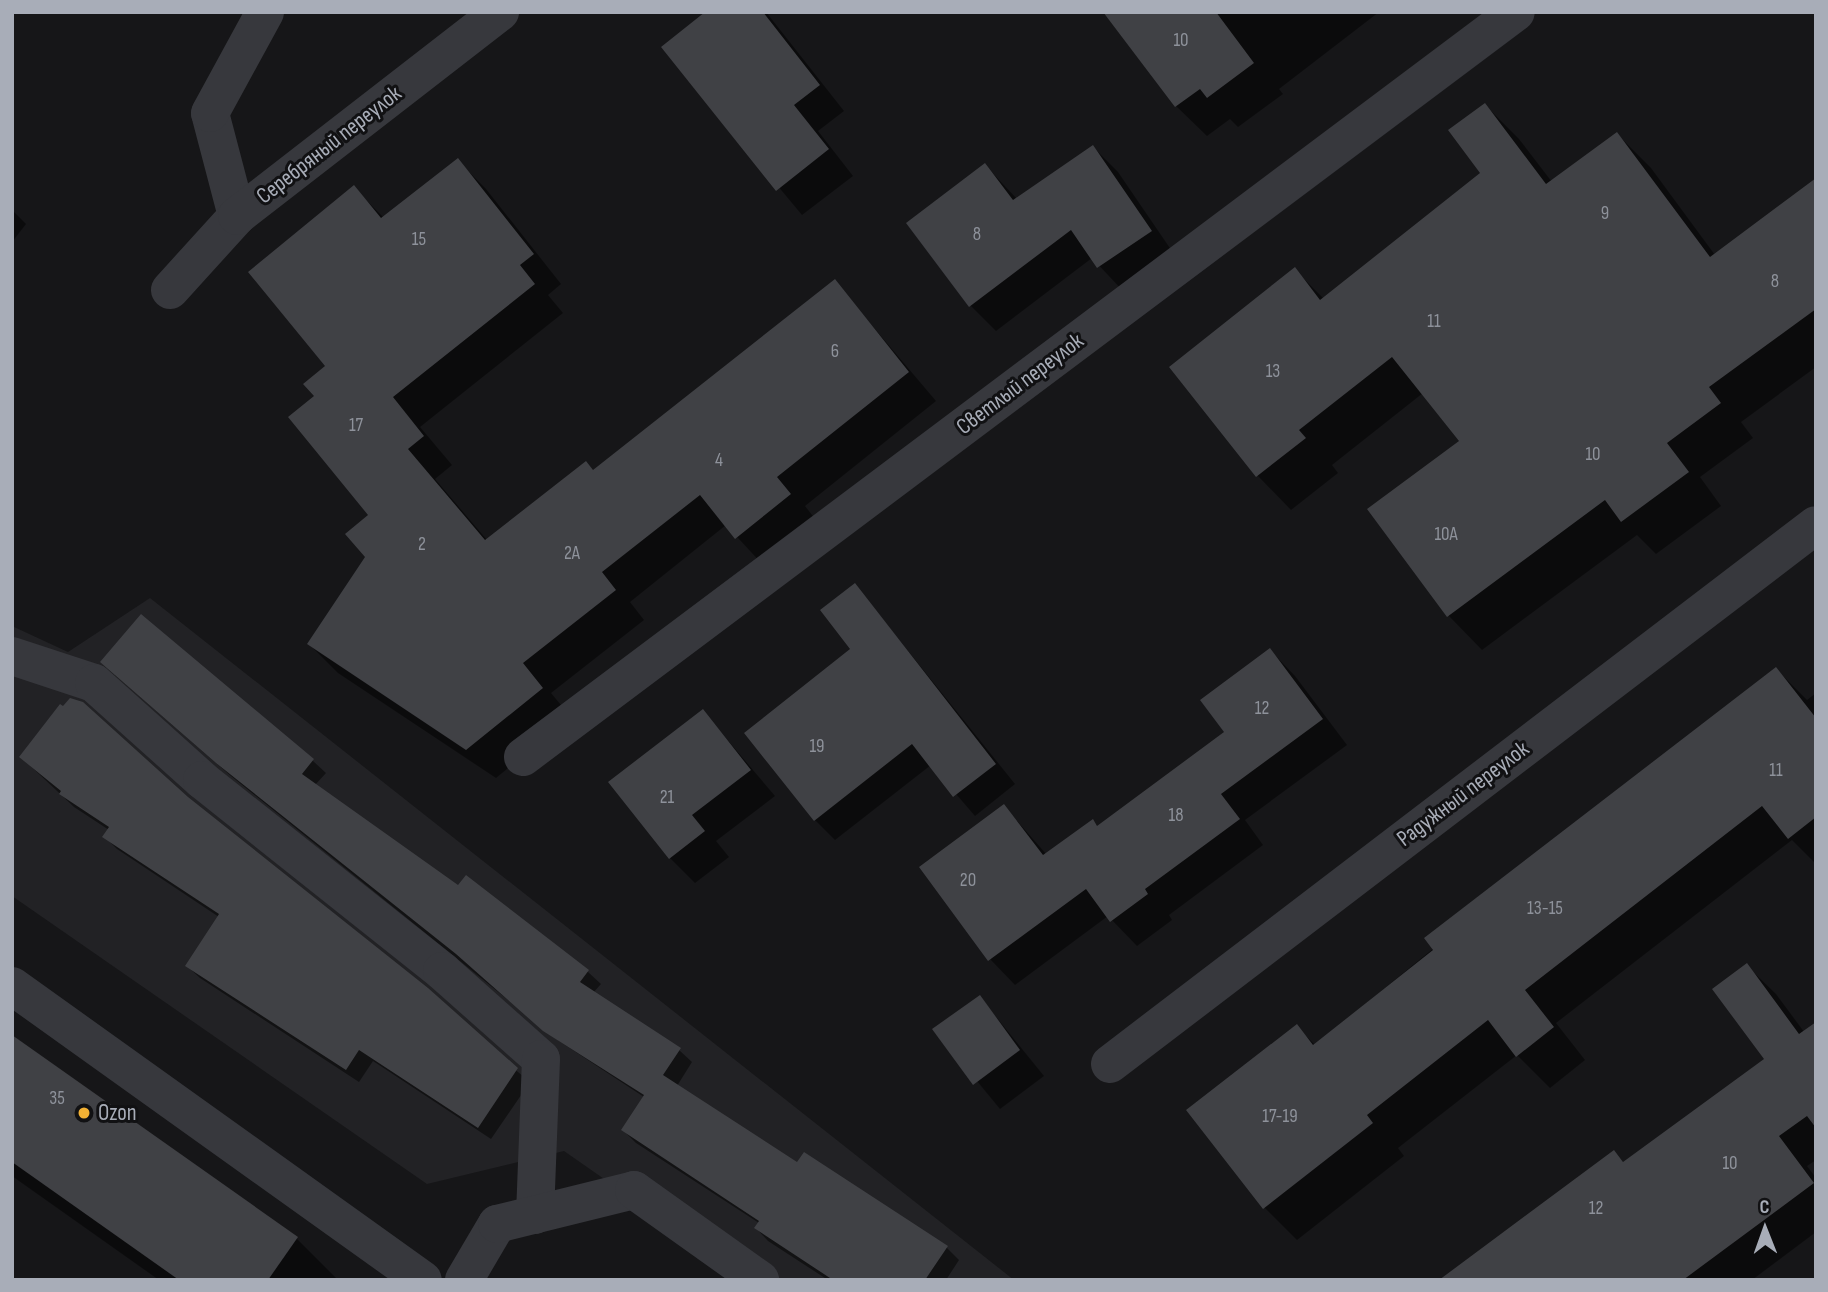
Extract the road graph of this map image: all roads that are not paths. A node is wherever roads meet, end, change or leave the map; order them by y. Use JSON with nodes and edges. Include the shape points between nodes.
{"nodes":[{"id":1,"x":265,"y":12,"type":"edge"},
{"id":2,"x":500,"y":12,"type":"edge"},
{"id":3,"x":1516,"y":12,"type":"edge"},
{"id":4,"x":237,"y":216,"type":"junction"},
{"id":5,"x":170,"y":290,"type":"dead end"},
{"id":6,"x":1816,"y":525,"type":"edge"},
{"id":7,"x":12,"y":656,"type":"edge"},
{"id":8,"x":523,"y":757,"type":"dead end"},
{"id":9,"x":12,"y":986,"type":"edge"},
{"id":10,"x":1110,"y":1064,"type":"dead end"},
{"id":11,"x":535,"y":1215,"type":"junction"},
{"id":12,"x":399,"y":1273,"type":"edge"},
{"id":13,"x":464,"y":1280,"type":"edge"},
{"id":14,"x":760,"y":1280,"type":"edge"}],
"edges":[{"from":1,"to":4,"type":"street","via":[[210,113]]},
{"from":2,"to":4,"type":"street","name":"Серебряный переулок"},
{"from":3,"to":8,"type":"street","name":"Светлый переулок"},
{"from":4,"to":5,"type":"street","name":"Серебряный переулок"},
{"from":6,"to":10,"type":"street","name":"Радужный переулок"},
{"from":7,"to":11,"type":"street","via":[[94,683],[202,780],[442,971],[541,1059]]},
{"from":9,"to":12,"type":"street"},
{"from":11,"to":13,"type":"street","via":[[497,1224]]},
{"from":11,"to":14,"type":"street","via":[[634,1190]]}]}
